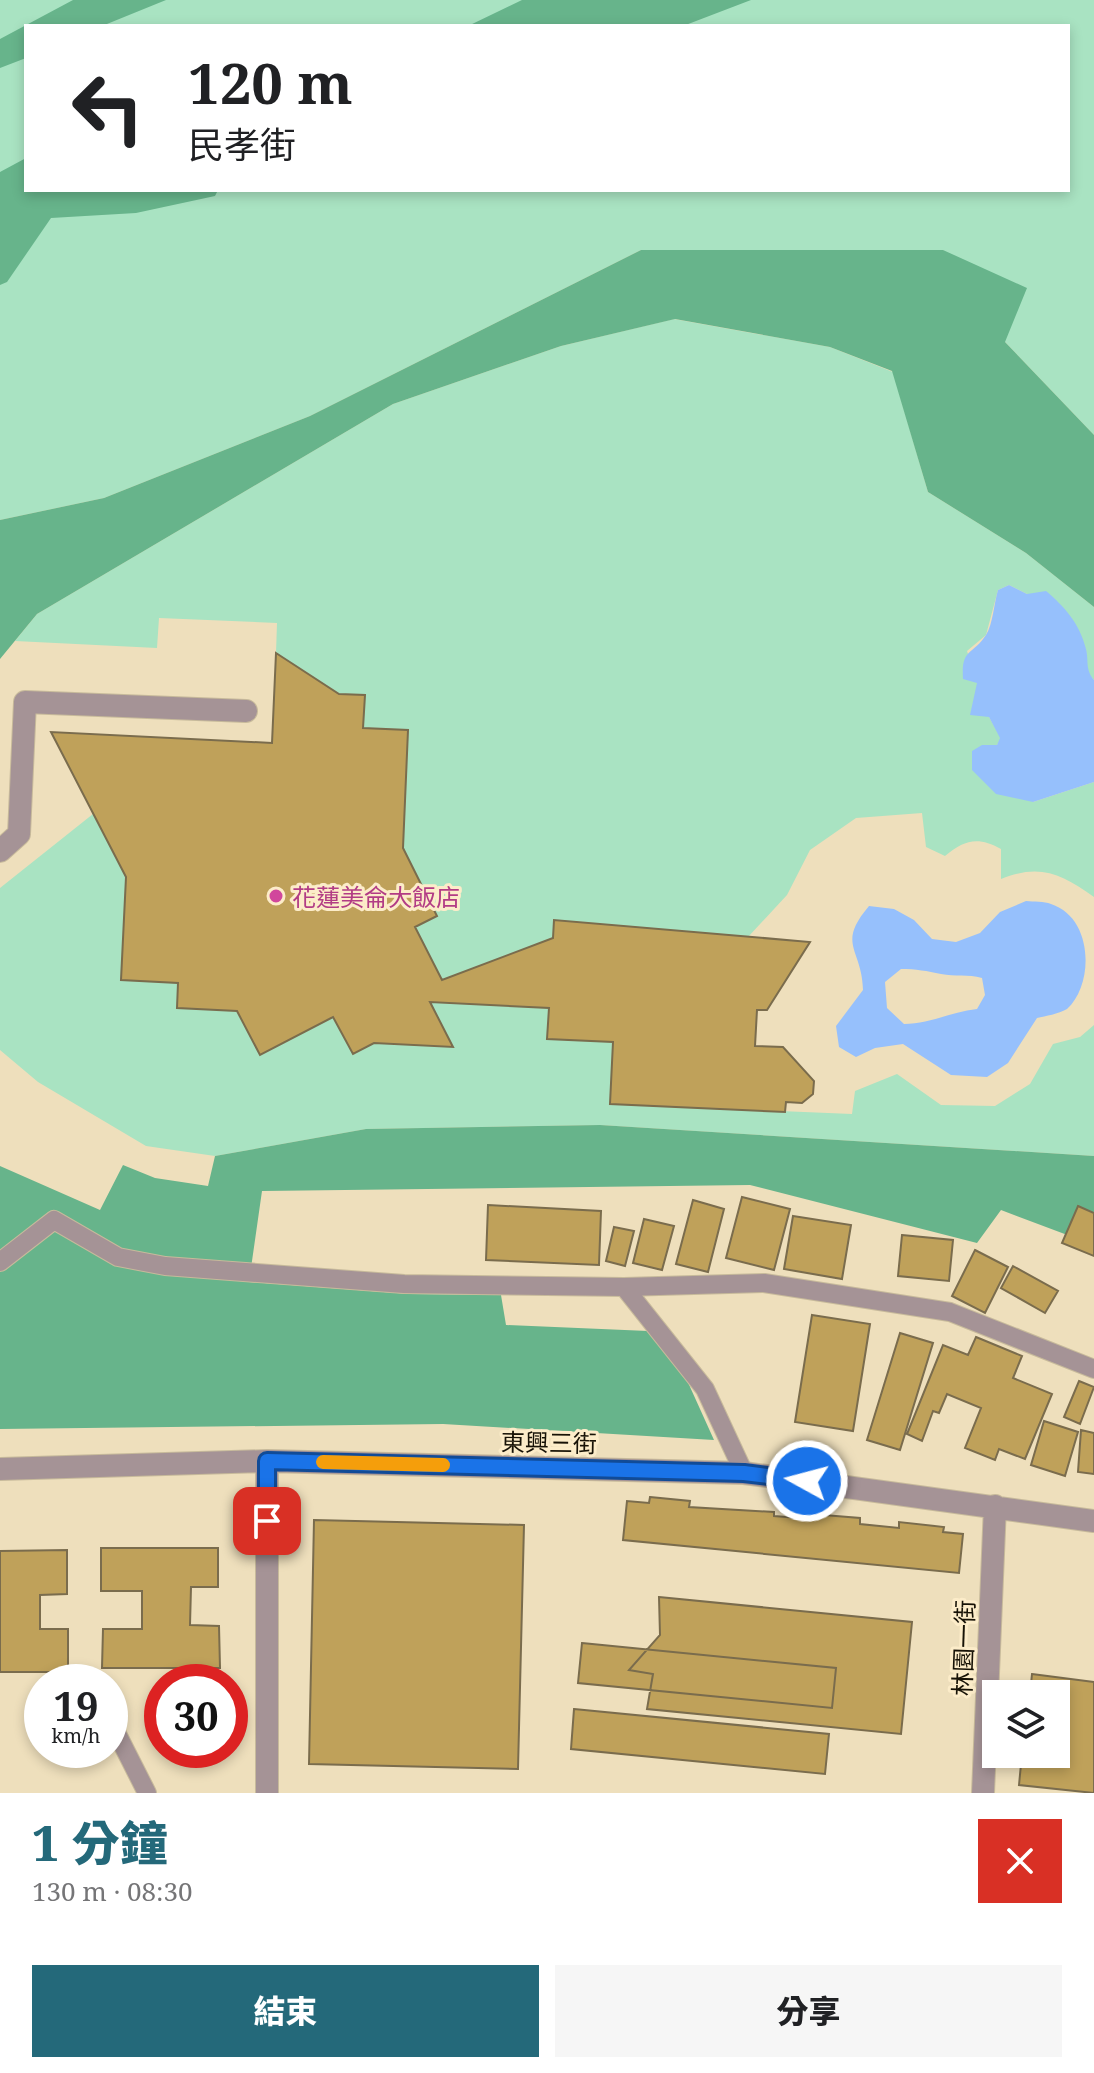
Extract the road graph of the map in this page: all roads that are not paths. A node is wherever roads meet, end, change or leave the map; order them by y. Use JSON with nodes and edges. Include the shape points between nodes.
{"nodes":[{"id":1,"x":246,"y":711,"type":"dead end"},
{"id":2,"x":0,"y":851,"type":"edge"},
{"id":3,"x":0,"y":1262,"type":"edge"},
{"id":4,"x":624,"y":1287,"type":"junction"},
{"id":5,"x":1094,"y":1369,"type":"edge"},
{"id":6,"x":267,"y":1461,"type":"junction"},
{"id":7,"x":0,"y":1469,"type":"edge"},
{"id":8,"x":744,"y":1473,"type":"junction"},
{"id":9,"x":995,"y":1506,"type":"junction"},
{"id":10,"x":1094,"y":1521,"type":"edge"},
{"id":11,"x":128,"y":1756,"type":"edge"},
{"id":12,"x":147,"y":1793,"type":"edge"},
{"id":13,"x":267,"y":1793,"type":"edge"},
{"id":14,"x":983,"y":1793,"type":"edge"}],
"edges":[{"from":1,"to":2,"type":"street","via":[[25,702],[19,834]]},
{"from":3,"to":4,"type":"lane","via":[[54,1220],[118,1257],[165,1266],[404,1284]]},
{"from":4,"to":5,"type":"lane","via":[[764,1283],[950,1312]]},
{"from":4,"to":8,"type":"lane","via":[[705,1389]]},
{"from":6,"to":7,"type":"street","name":"東興三街"},
{"from":6,"to":8,"type":"street","name":"東興三街"},
{"from":6,"to":13,"type":"street"},
{"from":8,"to":9,"type":"street","name":"東興三街"},
{"from":9,"to":10,"type":"street","name":"東興三街"},
{"from":9,"to":14,"type":"street","name":"林園一街"},
{"from":11,"to":12,"type":"lane"}]}
